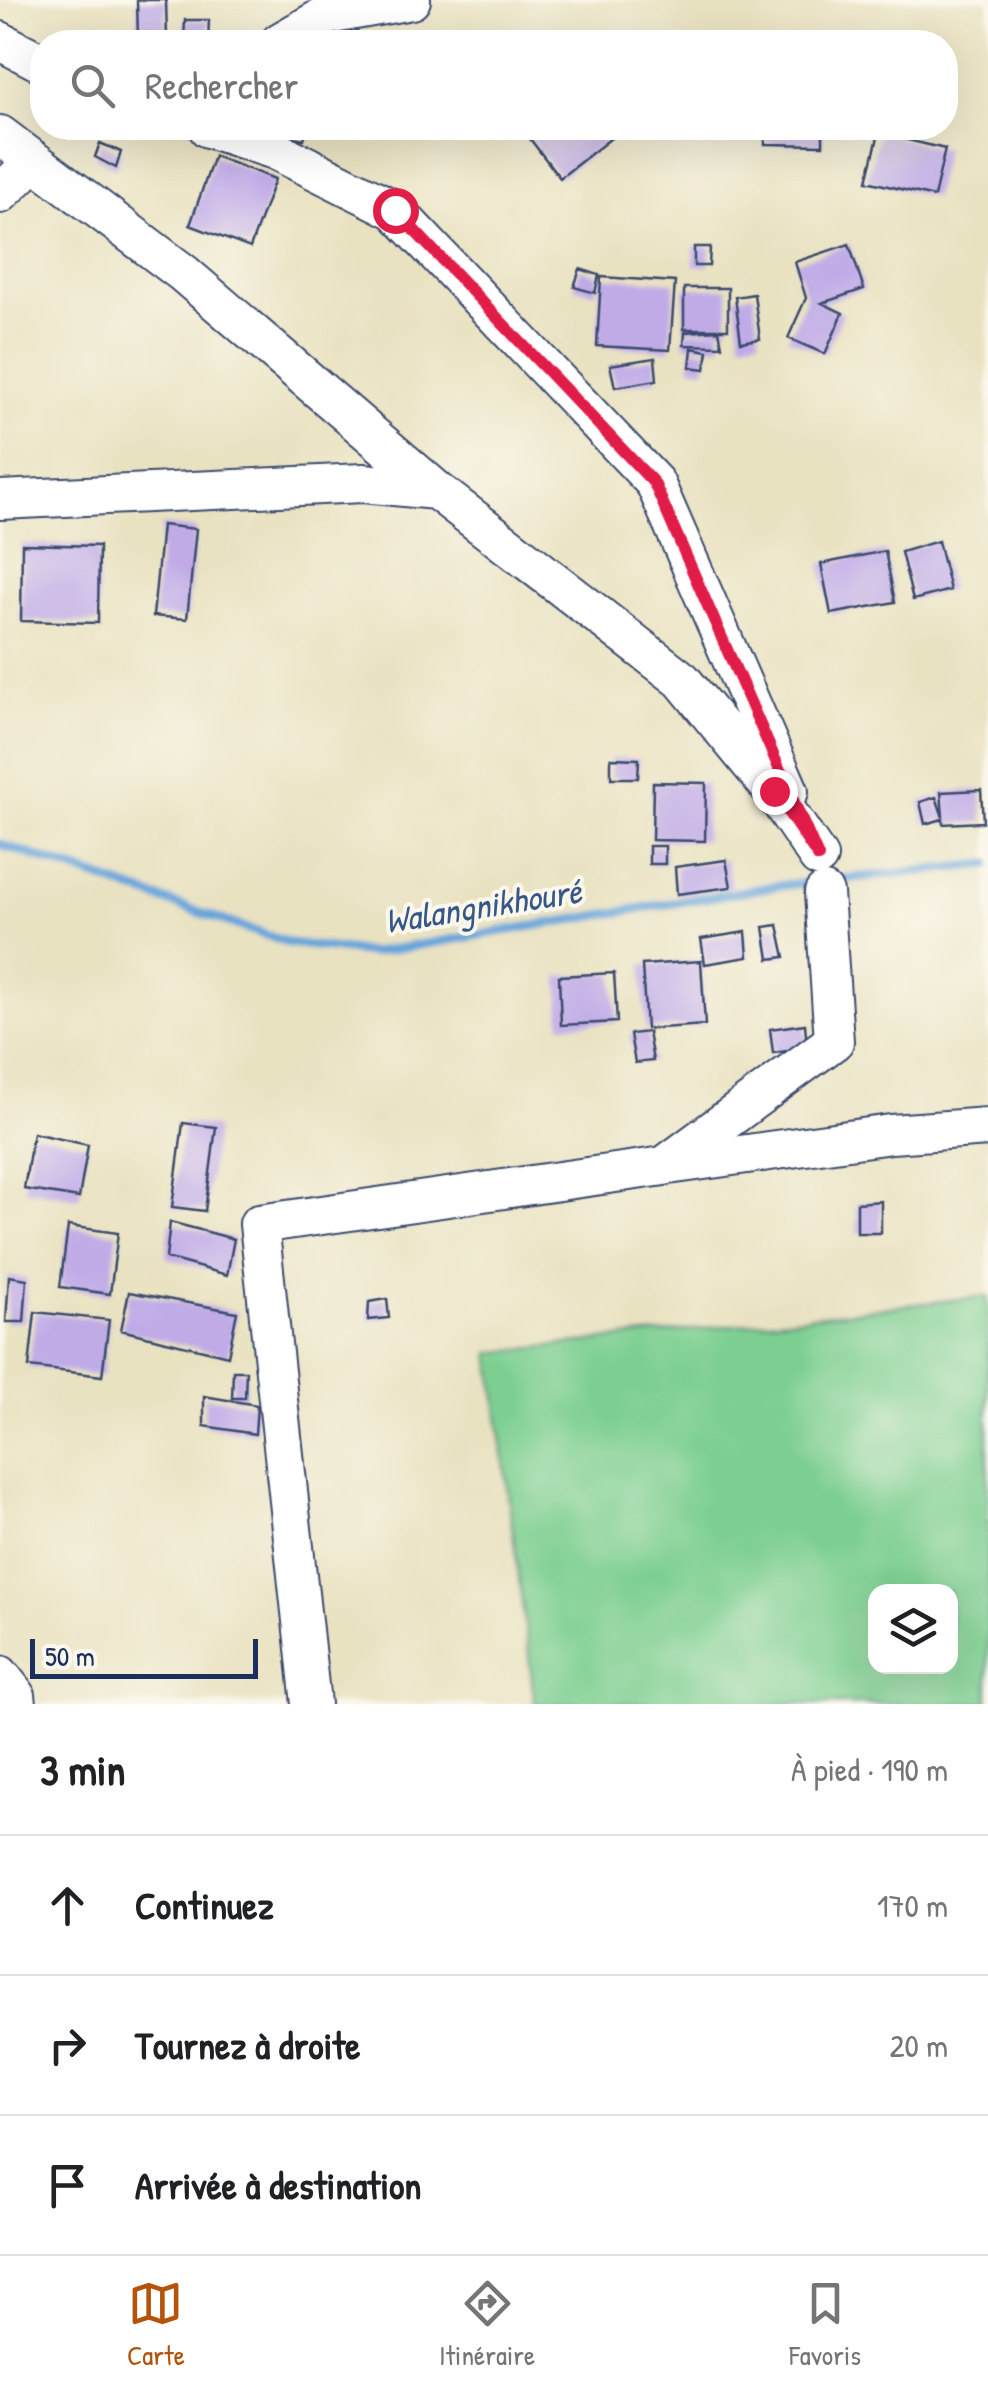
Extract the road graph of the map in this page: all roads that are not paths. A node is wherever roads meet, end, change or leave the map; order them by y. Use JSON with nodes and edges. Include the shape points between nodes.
{"nodes":[{"id":1,"x":411,"y":0,"type":"edge"},
{"id":2,"x":300,"y":30,"type":"edge"},
{"id":3,"x":0,"y":41,"type":"edge"},
{"id":4,"x":30,"y":57,"type":"edge"},
{"id":5,"x":0,"y":135,"type":"edge"},
{"id":6,"x":245,"y":140,"type":"edge"},
{"id":7,"x":34,"y":162,"type":"junction"},
{"id":8,"x":0,"y":194,"type":"edge"},
{"id":9,"x":436,"y":490,"type":"junction"},
{"id":10,"x":0,"y":500,"type":"edge"},
{"id":11,"x":824,"y":894,"type":"dead end"},
{"id":12,"x":988,"y":1127,"type":"edge"},
{"id":13,"x":664,"y":1166,"type":"junction"},
{"id":14,"x":0,"y":1675,"type":"edge"},
{"id":15,"x":17,"y":1704,"type":"edge"},
{"id":16,"x":310,"y":1704,"type":"edge"}],
"edges":[{"from":1,"to":2,"type":"street","via":[[326,15]]},
{"from":3,"to":4,"type":"street"},
{"from":5,"to":7,"type":"street"},
{"from":6,"to":9,"type":"street","via":[[395,210],[654,483],[818,857],[774,791],[682,680]]},
{"from":7,"to":8,"type":"street"},
{"from":7,"to":9,"type":"street","via":[[183,273]]},
{"from":9,"to":10,"type":"street","via":[[364,483]]},
{"from":11,"to":13,"type":"street","via":[[834,1040]]},
{"from":12,"to":13,"type":"street"},
{"from":13,"to":16,"type":"street","via":[[259,1224]]},
{"from":14,"to":15,"type":"street"}]}
